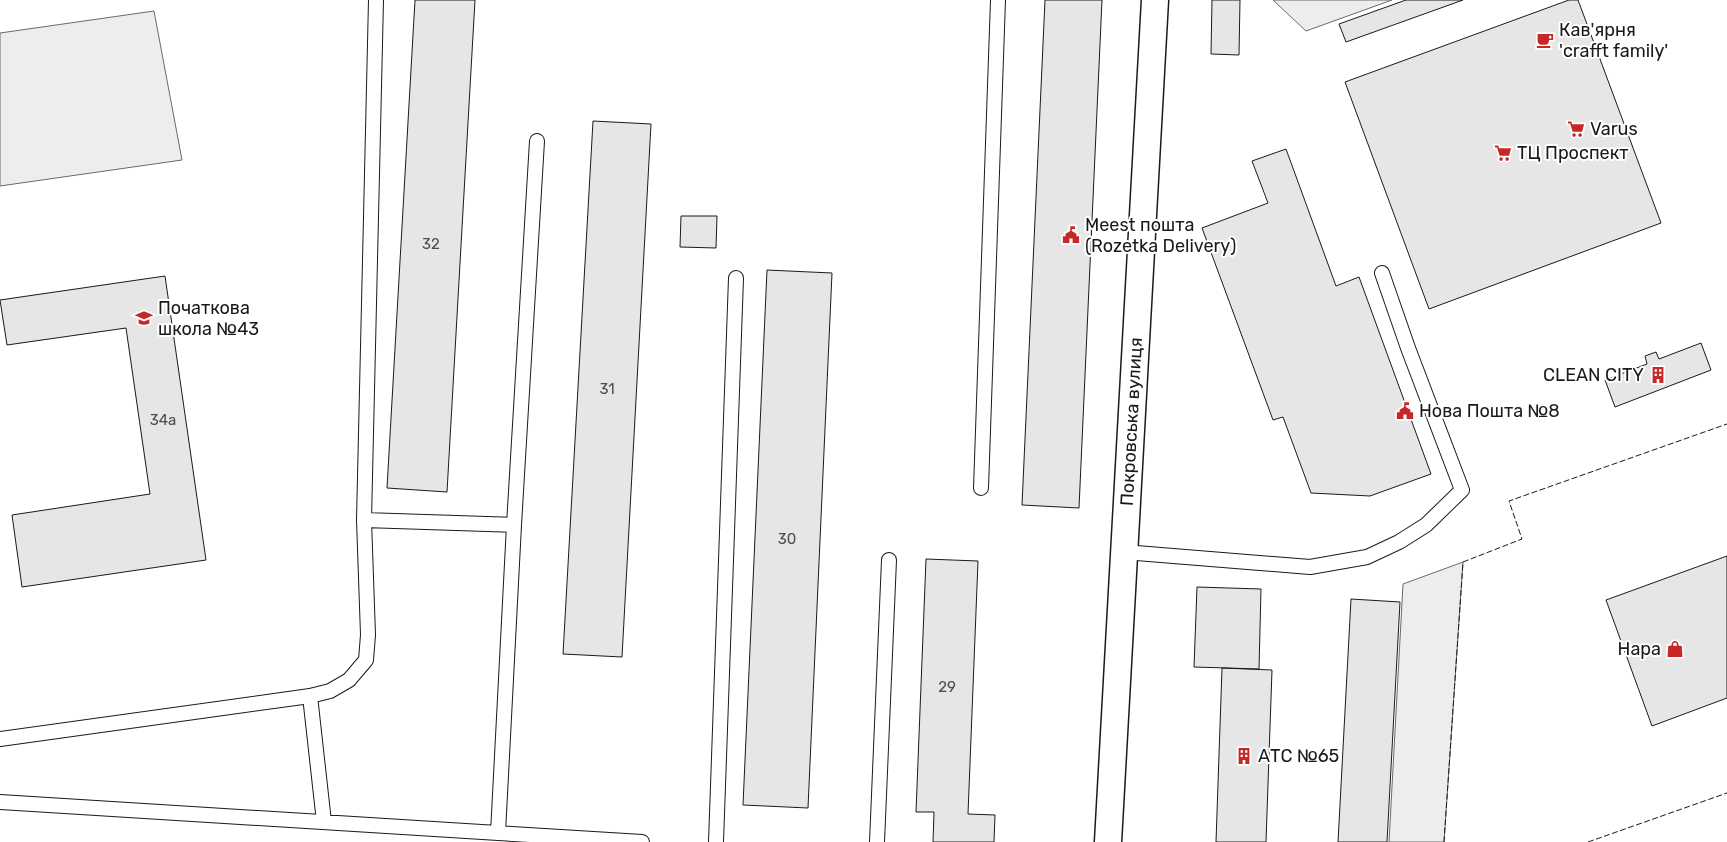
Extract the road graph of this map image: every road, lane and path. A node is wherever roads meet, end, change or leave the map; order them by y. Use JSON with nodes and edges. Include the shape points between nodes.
{"nodes":[{"id":1,"x":376,"y":0,"type":"edge"},
{"id":2,"x":998,"y":0,"type":"edge"},
{"id":3,"x":1155,"y":0,"type":"edge"},
{"id":4,"x":537,"y":141,"type":"dead end"},
{"id":5,"x":1382,"y":274,"type":"dead end"},
{"id":6,"x":736,"y":278,"type":"dead end"},
{"id":7,"x":981,"y":488,"type":"dead end"},
{"id":8,"x":364,"y":520,"type":"junction"},
{"id":9,"x":514,"y":525,"type":"junction"},
{"id":10,"x":1124,"y":552,"type":"junction"},
{"id":11,"x":888,"y":560,"type":"dead end"},
{"id":12,"x":310,"y":696,"type":"junction"},
{"id":13,"x":0,"y":739,"type":"edge"},
{"id":14,"x":0,"y":802,"type":"edge"},
{"id":15,"x":324,"y":822,"type":"junction"},
{"id":16,"x":498,"y":833,"type":"junction"},
{"id":17,"x":642,"y":842,"type":"edge"},
{"id":18,"x":716,"y":842,"type":"edge"},
{"id":19,"x":877,"y":842,"type":"edge"},
{"id":20,"x":1108,"y":842,"type":"edge"}],
"edges":[{"from":1,"to":8,"type":"lane"},
{"from":2,"to":7,"type":"lane"},
{"from":3,"to":10,"type":"street","name":"Покровська вулиця"},
{"from":4,"to":9,"type":"lane"},
{"from":5,"to":10,"type":"lane","via":[[1462,490],[1426,525],[1367,557],[1310,567]]},
{"from":6,"to":18,"type":"lane"},
{"from":8,"to":9,"type":"lane"},
{"from":8,"to":12,"type":"lane","via":[[366,660],[349,680]]},
{"from":9,"to":16,"type":"lane"},
{"from":10,"to":20,"type":"street","name":"Покровська вулиця"},
{"from":11,"to":19,"type":"lane"},
{"from":12,"to":13,"type":"lane"},
{"from":12,"to":15,"type":"lane"},
{"from":14,"to":15,"type":"lane"},
{"from":15,"to":16,"type":"lane"},
{"from":16,"to":17,"type":"lane"}]}
